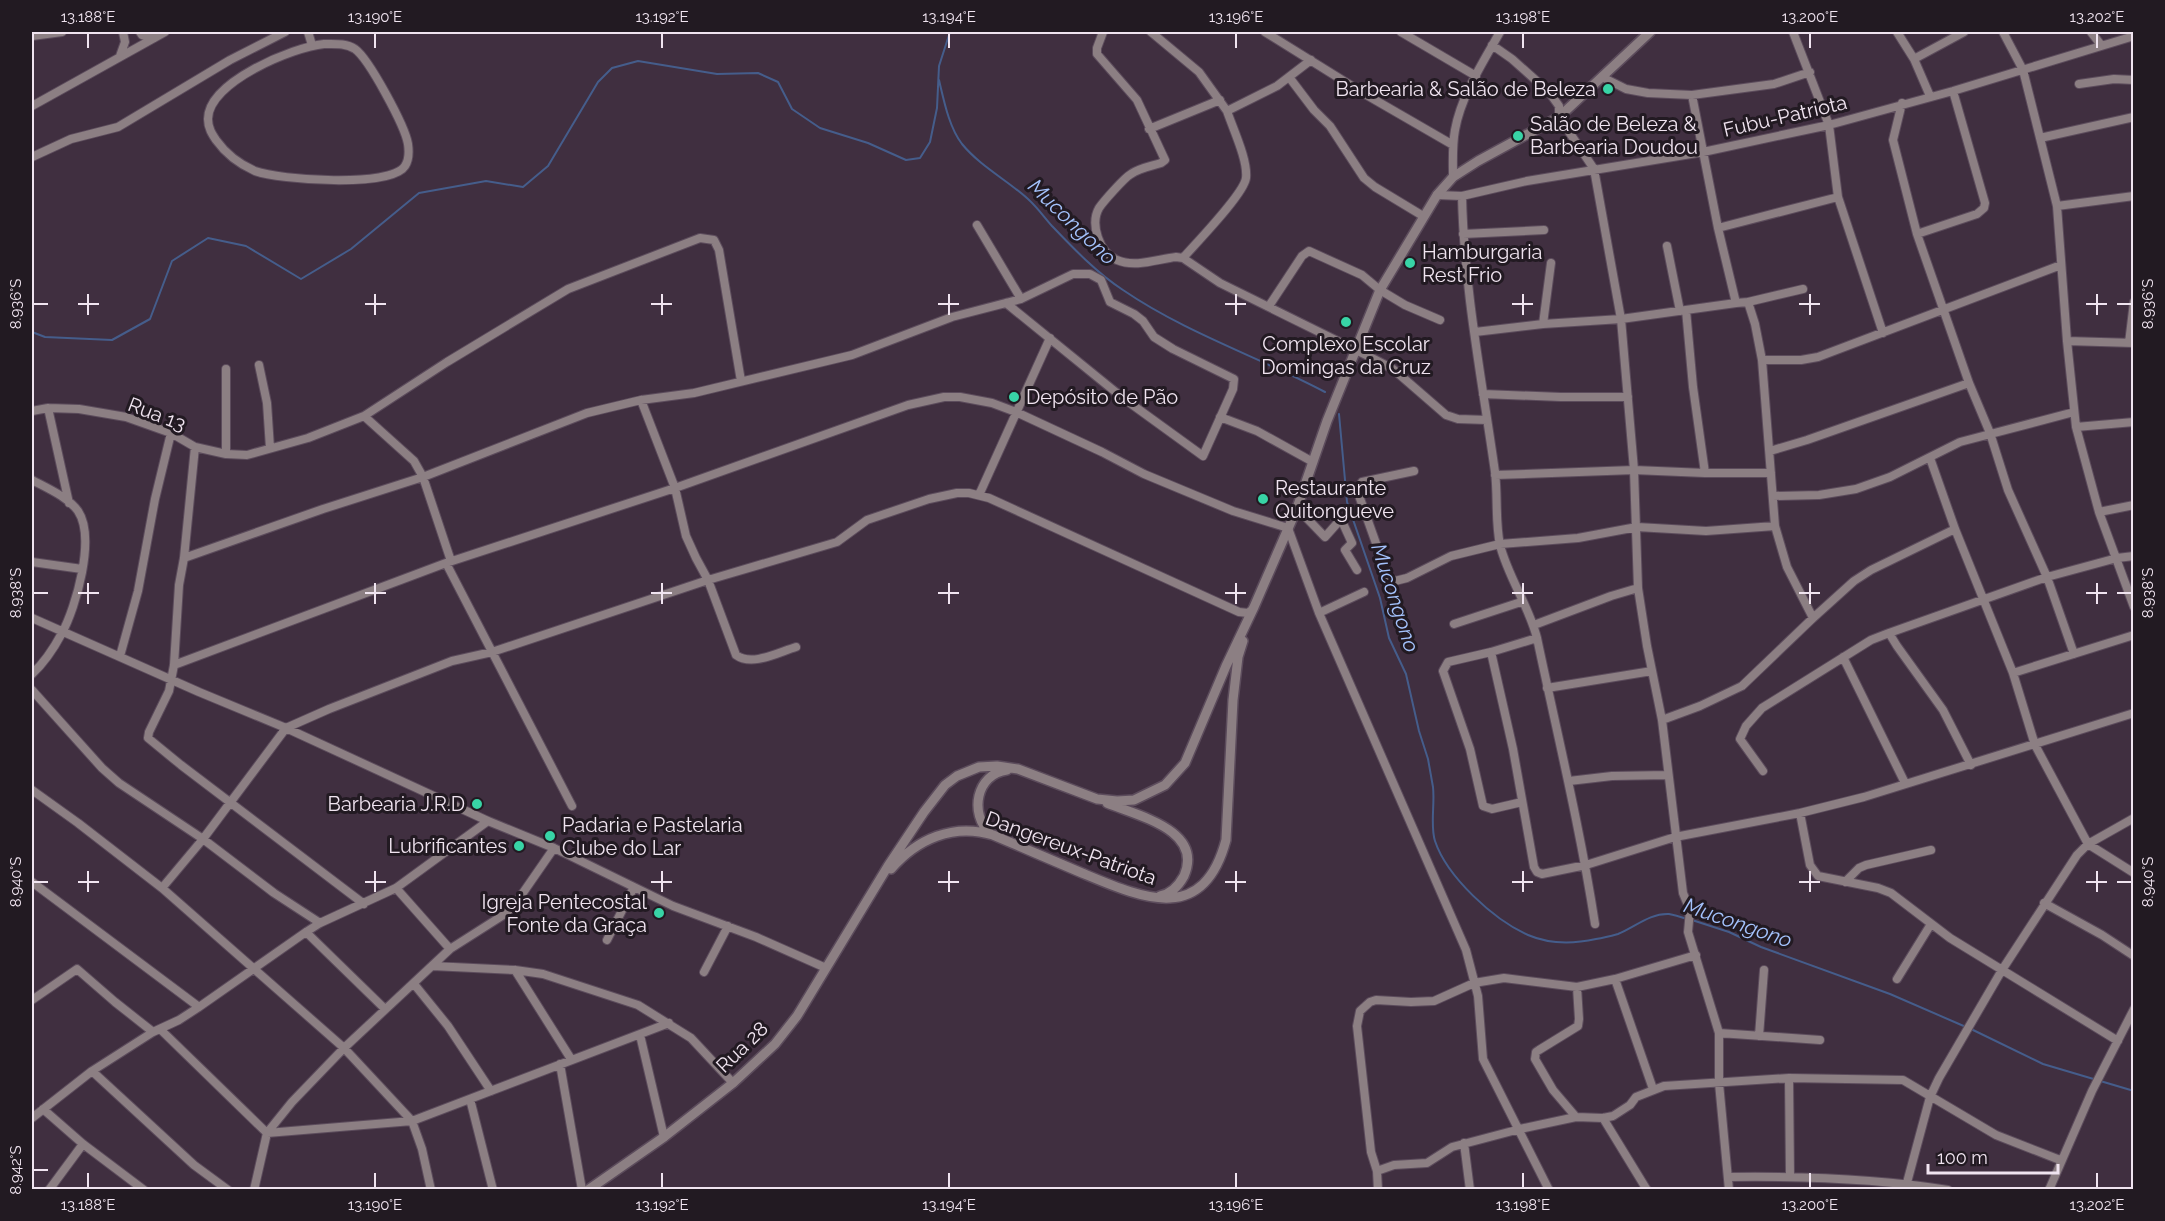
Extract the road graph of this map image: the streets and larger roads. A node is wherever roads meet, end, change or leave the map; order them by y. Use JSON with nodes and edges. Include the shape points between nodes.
{"nodes":[{"id":1,"x":62,"y":32,"type":"edge"},
{"id":2,"x":123,"y":32,"type":"edge"},
{"id":3,"x":140,"y":32,"type":"edge"},
{"id":4,"x":165,"y":32,"type":"edge"},
{"id":5,"x":285,"y":32,"type":"edge"},
{"id":6,"x":308,"y":32,"type":"edge"},
{"id":7,"x":1103,"y":32,"type":"edge"},
{"id":8,"x":1151,"y":32,"type":"edge"},
{"id":9,"x":1266,"y":32,"type":"edge"},
{"id":10,"x":1401,"y":32,"type":"edge"},
{"id":11,"x":1500,"y":32,"type":"edge"},
{"id":12,"x":1649,"y":32,"type":"edge"},
{"id":13,"x":1793,"y":32,"type":"edge"},
{"id":14,"x":1898,"y":32,"type":"edge"},
{"id":15,"x":1964,"y":32,"type":"edge"},
{"id":16,"x":2003,"y":32,"type":"edge"},
{"id":17,"x":2091,"y":32,"type":"edge"},
{"id":18,"x":32,"y":36,"type":"edge"},
{"id":19,"x":2133,"y":36,"type":"edge"},
{"id":20,"x":154,"y":38,"type":"junction"},
{"id":21,"x":312,"y":45,"type":"junction"},
{"id":22,"x":1492,"y":45,"type":"junction"},
{"id":23,"x":2101,"y":45,"type":"junction"},
{"id":24,"x":120,"y":56,"type":"junction"},
{"id":25,"x":1914,"y":59,"type":"junction"},
{"id":26,"x":1311,"y":60,"type":"junction"},
{"id":27,"x":2023,"y":70,"type":"junction"},
{"id":28,"x":1810,"y":72,"type":"junction"},
{"id":29,"x":1476,"y":76,"type":"junction"},
{"id":30,"x":1289,"y":77,"type":"junction"},
{"id":31,"x":1602,"y":77,"type":"junction"},
{"id":32,"x":2133,"y":80,"type":"edge"},
{"id":33,"x":2079,"y":84,"type":"dead end"},
{"id":34,"x":1953,"y":91,"type":"junction"},
{"id":35,"x":1692,"y":95,"type":"junction"},
{"id":36,"x":1930,"y":96,"type":"junction"},
{"id":37,"x":1220,"y":100,"type":"junction"},
{"id":38,"x":1902,"y":104,"type":"junction"},
{"id":39,"x":32,"y":106,"type":"edge"},
{"id":40,"x":1227,"y":111,"type":"junction"},
{"id":41,"x":1558,"y":117,"type":"junction"},
{"id":42,"x":2133,"y":117,"type":"edge"},
{"id":43,"x":1829,"y":124,"type":"junction"},
{"id":44,"x":1149,"y":129,"type":"junction"},
{"id":45,"x":2040,"y":138,"type":"junction"},
{"id":46,"x":1453,"y":145,"type":"junction"},
{"id":47,"x":1702,"y":152,"type":"junction"},
{"id":48,"x":32,"y":157,"type":"edge"},
{"id":49,"x":1594,"y":169,"type":"junction"},
{"id":50,"x":1453,"y":177,"type":"junction"},
{"id":51,"x":1437,"y":195,"type":"junction"},
{"id":52,"x":1462,"y":196,"type":"junction"},
{"id":53,"x":2133,"y":196,"type":"edge"},
{"id":54,"x":1838,"y":197,"type":"junction"},
{"id":55,"x":2057,"y":206,"type":"junction"},
{"id":56,"x":1423,"y":216,"type":"junction"},
{"id":57,"x":977,"y":225,"type":"dead end"},
{"id":58,"x":1718,"y":228,"type":"junction"},
{"id":59,"x":1544,"y":230,"type":"dead end"},
{"id":60,"x":1463,"y":234,"type":"junction"},
{"id":61,"x":1917,"y":234,"type":"junction"},
{"id":62,"x":1666,"y":246,"type":"dead end"},
{"id":63,"x":1183,"y":258,"type":"junction"},
{"id":64,"x":1551,"y":263,"type":"dead end"},
{"id":65,"x":2061,"y":265,"type":"junction"},
{"id":66,"x":1803,"y":289,"type":"dead end"},
{"id":67,"x":1380,"y":290,"type":"junction"},
{"id":68,"x":1020,"y":299,"type":"junction"},
{"id":69,"x":1748,"y":302,"type":"junction"},
{"id":70,"x":2133,"y":302,"type":"edge"},
{"id":71,"x":1006,"y":303,"type":"junction"},
{"id":72,"x":1736,"y":303,"type":"junction"},
{"id":73,"x":1269,"y":306,"type":"junction"},
{"id":74,"x":1683,"y":310,"type":"junction"},
{"id":75,"x":1944,"y":310,"type":"junction"},
{"id":76,"x":1621,"y":319,"type":"junction"},
{"id":77,"x":1440,"y":320,"type":"dead end"},
{"id":78,"x":1544,"y":324,"type":"junction"},
{"id":79,"x":1475,"y":332,"type":"junction"},
{"id":80,"x":1883,"y":333,"type":"junction"},
{"id":81,"x":1050,"y":338,"type":"junction"},
{"id":82,"x":2067,"y":341,"type":"junction"},
{"id":83,"x":2131,"y":343,"type":"edge"},
{"id":84,"x":1356,"y":351,"type":"junction"},
{"id":85,"x":1762,"y":360,"type":"junction"},
{"id":86,"x":259,"y":365,"type":"dead end"},
{"id":87,"x":226,"y":369,"type":"dead end"},
{"id":88,"x":741,"y":381,"type":"junction"},
{"id":89,"x":1969,"y":383,"type":"junction"},
{"id":90,"x":1483,"y":394,"type":"junction"},
{"id":91,"x":1628,"y":397,"type":"junction"},
{"id":92,"x":641,"y":400,"type":"junction"},
{"id":93,"x":48,"y":408,"type":"junction"},
{"id":94,"x":32,"y":411,"type":"edge"},
{"id":95,"x":2074,"y":411,"type":"junction"},
{"id":96,"x":1016,"y":412,"type":"junction"},
{"id":97,"x":364,"y":416,"type":"junction"},
{"id":98,"x":1220,"y":417,"type":"junction"},
{"id":99,"x":1487,"y":420,"type":"junction"},
{"id":100,"x":2133,"y":422,"type":"edge"},
{"id":101,"x":2076,"y":427,"type":"junction"},
{"id":102,"x":171,"y":433,"type":"junction"},
{"id":103,"x":1990,"y":434,"type":"junction"},
{"id":104,"x":195,"y":447,"type":"junction"},
{"id":105,"x":270,"y":448,"type":"junction"},
{"id":106,"x":1770,"y":451,"type":"junction"},
{"id":107,"x":226,"y":454,"type":"junction"},
{"id":108,"x":1930,"y":458,"type":"junction"},
{"id":109,"x":1313,"y":462,"type":"junction"},
{"id":110,"x":1634,"y":470,"type":"junction"},
{"id":111,"x":1414,"y":471,"type":"dead end"},
{"id":112,"x":1705,"y":473,"type":"junction"},
{"id":113,"x":1771,"y":473,"type":"junction"},
{"id":114,"x":1495,"y":475,"type":"junction"},
{"id":115,"x":423,"y":477,"type":"junction"},
{"id":116,"x":32,"y":480,"type":"edge"},
{"id":117,"x":675,"y":488,"type":"junction"},
{"id":118,"x":979,"y":495,"type":"junction"},
{"id":119,"x":1773,"y":496,"type":"junction"},
{"id":120,"x":69,"y":502,"type":"junction"},
{"id":121,"x":2133,"y":506,"type":"edge"},
{"id":122,"x":1297,"y":508,"type":"junction"},
{"id":123,"x":2099,"y":512,"type":"junction"},
{"id":124,"x":1775,"y":526,"type":"junction"},
{"id":125,"x":1636,"y":527,"type":"junction"},
{"id":126,"x":1288,"y":528,"type":"junction"},
{"id":127,"x":1955,"y":529,"type":"junction"},
{"id":128,"x":1500,"y":544,"type":"junction"},
{"id":129,"x":2133,"y":556,"type":"edge"},
{"id":130,"x":184,"y":558,"type":"junction"},
{"id":131,"x":2117,"y":558,"type":"junction"},
{"id":132,"x":32,"y":562,"type":"edge"},
{"id":133,"x":449,"y":562,"type":"junction"},
{"id":134,"x":81,"y":569,"type":"junction"},
{"id":135,"x":1357,"y":570,"type":"dead end"},
{"id":136,"x":2047,"y":577,"type":"junction"},
{"id":137,"x":708,"y":580,"type":"junction"},
{"id":138,"x":1638,"y":588,"type":"junction"},
{"id":139,"x":1364,"y":592,"type":"dead end"},
{"id":140,"x":1984,"y":600,"type":"junction"},
{"id":141,"x":1521,"y":602,"type":"junction"},
{"id":142,"x":2133,"y":607,"type":"edge"},
{"id":143,"x":1252,"y":610,"type":"junction"},
{"id":144,"x":1319,"y":613,"type":"junction"},
{"id":145,"x":32,"y":618,"type":"edge"},
{"id":146,"x":1813,"y":618,"type":"junction"},
{"id":147,"x":1454,"y":624,"type":"dead end"},
{"id":148,"x":1534,"y":626,"type":"junction"},
{"id":149,"x":63,"y":632,"type":"junction"},
{"id":150,"x":1889,"y":633,"type":"junction"},
{"id":151,"x":2133,"y":635,"type":"edge"},
{"id":152,"x":1537,"y":638,"type":"junction"},
{"id":153,"x":796,"y":647,"type":"dead end"},
{"id":154,"x":492,"y":652,"type":"junction"},
{"id":155,"x":1491,"y":652,"type":"junction"},
{"id":156,"x":2074,"y":654,"type":"junction"},
{"id":157,"x":120,"y":656,"type":"junction"},
{"id":158,"x":1843,"y":657,"type":"junction"},
{"id":159,"x":174,"y":665,"type":"junction"},
{"id":160,"x":1653,"y":671,"type":"junction"},
{"id":161,"x":2013,"y":673,"type":"junction"},
{"id":162,"x":32,"y":674,"type":"edge"},
{"id":163,"x":171,"y":679,"type":"junction"},
{"id":164,"x":1547,"y":688,"type":"junction"},
{"id":165,"x":32,"y":690,"type":"edge"},
{"id":166,"x":2133,"y":713,"type":"edge"},
{"id":167,"x":1662,"y":720,"type":"junction"},
{"id":168,"x":286,"y":728,"type":"junction"},
{"id":169,"x":2035,"y":745,"type":"junction"},
{"id":170,"x":1971,"y":765,"type":"junction"},
{"id":171,"x":1018,"y":769,"type":"junction"},
{"id":172,"x":1762,"y":771,"type":"dead end"},
{"id":173,"x":1668,"y":775,"type":"junction"},
{"id":174,"x":1569,"y":781,"type":"junction"},
{"id":175,"x":1905,"y":783,"type":"junction"},
{"id":176,"x":32,"y":790,"type":"edge"},
{"id":177,"x":1096,"y":799,"type":"junction"},
{"id":178,"x":230,"y":802,"type":"junction"},
{"id":179,"x":1522,"y":802,"type":"junction"},
{"id":180,"x":572,"y":806,"type":"dead end"},
{"id":181,"x":1800,"y":813,"type":"junction"},
{"id":182,"x":2133,"y":818,"type":"edge"},
{"id":183,"x":488,"y":821,"type":"junction"},
{"id":184,"x":993,"y":835,"type":"junction"},
{"id":185,"x":1675,"y":837,"type":"junction"},
{"id":186,"x":203,"y":839,"type":"junction"},
{"id":187,"x":2088,"y":844,"type":"junction"},
{"id":188,"x":554,"y":848,"type":"junction"},
{"id":189,"x":1930,"y":850,"type":"dead end"},
{"id":190,"x":1586,"y":865,"type":"junction"},
{"id":191,"x":2133,"y":873,"type":"edge"},
{"id":192,"x":1845,"y":882,"type":"junction"},
{"id":193,"x":34,"y":887,"type":"edge"},
{"id":194,"x":634,"y":887,"type":"junction"},
{"id":195,"x":875,"y":887,"type":"junction"},
{"id":196,"x":162,"y":888,"type":"junction"},
{"id":197,"x":396,"y":888,"type":"junction"},
{"id":198,"x":1152,"y":898,"type":"junction"},
{"id":199,"x":2044,"y":903,"type":"junction"},
{"id":200,"x":364,"y":904,"type":"junction"},
{"id":201,"x":320,"y":923,"type":"junction"},
{"id":202,"x":1595,"y":924,"type":"dead end"},
{"id":203,"x":1931,"y":924,"type":"junction"},
{"id":204,"x":728,"y":926,"type":"junction"},
{"id":205,"x":306,"y":932,"type":"junction"},
{"id":206,"x":608,"y":940,"type":"dead end"},
{"id":207,"x":450,"y":949,"type":"junction"},
{"id":208,"x":1696,"y":955,"type":"junction"},
{"id":209,"x":2133,"y":956,"type":"edge"},
{"id":210,"x":432,"y":966,"type":"junction"},
{"id":211,"x":254,"y":967,"type":"junction"},
{"id":212,"x":826,"y":968,"type":"junction"},
{"id":213,"x":516,"y":970,"type":"junction"},
{"id":214,"x":1764,"y":970,"type":"dead end"},
{"id":215,"x":2002,"y":970,"type":"junction"},
{"id":216,"x":704,"y":972,"type":"dead end"},
{"id":217,"x":1615,"y":979,"type":"junction"},
{"id":218,"x":1897,"y":979,"type":"dead end"},
{"id":219,"x":1474,"y":983,"type":"junction"},
{"id":220,"x":414,"y":984,"type":"junction"},
{"id":221,"x":1577,"y":987,"type":"junction"},
{"id":222,"x":32,"y":1000,"type":"edge"},
{"id":223,"x":199,"y":1007,"type":"junction"},
{"id":224,"x":385,"y":1009,"type":"junction"},
{"id":225,"x":2133,"y":1009,"type":"edge"},
{"id":226,"x":669,"y":1023,"type":"junction"},
{"id":227,"x":156,"y":1031,"type":"junction"},
{"id":228,"x":1719,"y":1033,"type":"junction"},
{"id":229,"x":640,"y":1035,"type":"junction"},
{"id":230,"x":1759,"y":1036,"type":"junction"},
{"id":231,"x":1820,"y":1040,"type":"dead end"},
{"id":232,"x":2118,"y":1041,"type":"junction"},
{"id":233,"x":344,"y":1048,"type":"junction"},
{"id":234,"x":571,"y":1059,"type":"junction"},
{"id":235,"x":560,"y":1064,"type":"junction"},
{"id":236,"x":92,"y":1071,"type":"junction"},
{"id":237,"x":1789,"y":1077,"type":"junction"},
{"id":238,"x":733,"y":1083,"type":"junction"},
{"id":239,"x":1719,"y":1083,"type":"junction"},
{"id":240,"x":1653,"y":1089,"type":"junction"},
{"id":241,"x":491,"y":1091,"type":"junction"},
{"id":242,"x":1930,"y":1097,"type":"junction"},
{"id":243,"x":470,"y":1099,"type":"junction"},
{"id":244,"x":43,"y":1108,"type":"junction"},
{"id":245,"x":1576,"y":1117,"type":"junction"},
{"id":246,"x":32,"y":1118,"type":"edge"},
{"id":247,"x":1603,"y":1118,"type":"junction"},
{"id":248,"x":412,"y":1121,"type":"junction"},
{"id":249,"x":1520,"y":1129,"type":"junction"},
{"id":250,"x":267,"y":1133,"type":"junction"},
{"id":251,"x":664,"y":1137,"type":"junction"},
{"id":252,"x":1464,"y":1143,"type":"junction"},
{"id":253,"x":83,"y":1144,"type":"junction"},
{"id":254,"x":2061,"y":1160,"type":"junction"},
{"id":255,"x":1377,"y":1171,"type":"junction"},
{"id":256,"x":1728,"y":1177,"type":"junction"},
{"id":257,"x":1790,"y":1177,"type":"junction"},
{"id":258,"x":1906,"y":1186,"type":"edge"},
{"id":259,"x":49,"y":1190,"type":"edge"},
{"id":260,"x":144,"y":1190,"type":"edge"},
{"id":261,"x":228,"y":1190,"type":"edge"},
{"id":262,"x":254,"y":1190,"type":"edge"},
{"id":263,"x":431,"y":1190,"type":"edge"},
{"id":264,"x":493,"y":1190,"type":"edge"},
{"id":265,"x":582,"y":1190,"type":"edge"},
{"id":266,"x":588,"y":1190,"type":"edge"},
{"id":267,"x":1378,"y":1190,"type":"edge"},
{"id":268,"x":1470,"y":1190,"type":"edge"},
{"id":269,"x":1549,"y":1190,"type":"edge"},
{"id":270,"x":1647,"y":1190,"type":"edge"},
{"id":271,"x":1730,"y":1190,"type":"edge"},
{"id":272,"x":1948,"y":1190,"type":"edge"},
{"id":273,"x":2049,"y":1190,"type":"edge"}],
"edges":[{"from":1,"to":18,"type":"street"},
{"from":2,"to":24,"type":"street","via":[[125,42]]},
{"from":3,"to":20,"type":"street"},
{"from":4,"to":20,"type":"street"},
{"from":5,"to":48,"type":"street","via":[[118,127],[71,139]]},
{"from":6,"to":21,"type":"street"},
{"from":7,"to":44,"type":"street","via":[[1097,54],[1132,92]]},
{"from":8,"to":37,"type":"street","via":[[1199,72]]},
{"from":9,"to":26,"type":"street"},
{"from":10,"to":29,"type":"street"},
{"from":11,"to":22,"type":"street"},
{"from":12,"to":31,"type":"street"},
{"from":13,"to":28,"type":"street"},
{"from":14,"to":25,"type":"street"},
{"from":15,"to":25,"type":"street"},
{"from":16,"to":27,"type":"street"},
{"from":17,"to":23,"type":"street"},
{"from":19,"to":23,"type":"street","name":"Fubu-Patriota"},
{"from":20,"to":24,"type":"street"},
{"from":21,"to":21,"type":"street","via":[[345,44],[362,56],[403,129],[408,154],[406,165],[399,172],[358,180],[278,177],[256,171],[222,149],[210,130],[208,118],[213,103],[241,77]]},
{"from":22,"to":29,"type":"street"},
{"from":22,"to":41,"type":"street","via":[[1549,92],[1559,106]]},
{"from":23,"to":27,"type":"street","name":"Fubu-Patriota"},
{"from":24,"to":39,"type":"street"},
{"from":25,"to":36,"type":"street"},
{"from":26,"to":30,"type":"street"},
{"from":26,"to":46,"type":"street"},
{"from":27,"to":34,"type":"street","name":"Fubu-Patriota"},
{"from":27,"to":45,"type":"street"},
{"from":28,"to":35,"type":"street","via":[[1774,84]]},
{"from":28,"to":43,"type":"street"},
{"from":29,"to":46,"type":"street","via":[[1460,110]]},
{"from":30,"to":40,"type":"street"},
{"from":30,"to":56,"type":"street","via":[[1330,126],[1364,178]]},
{"from":31,"to":35,"type":"street","via":[[1626,89]]},
{"from":31,"to":41,"type":"street"},
{"from":32,"to":33,"type":"street"},
{"from":34,"to":36,"type":"street","name":"Fubu-Patriota"},
{"from":34,"to":61,"type":"street","via":[[1984,208],[1977,214]]},
{"from":35,"to":47,"type":"street"},
{"from":36,"to":38,"type":"street","name":"Fubu-Patriota"},
{"from":37,"to":40,"type":"street"},
{"from":37,"to":44,"type":"street"},
{"from":38,"to":43,"type":"street","name":"Fubu-Patriota"},
{"from":38,"to":61,"type":"street","via":[[1893,140]]},
{"from":40,"to":63,"type":"street","via":[[1246,179],[1235,198]]},
{"from":41,"to":49,"type":"street"},
{"from":41,"to":50,"type":"street"},
{"from":42,"to":45,"type":"street"},
{"from":43,"to":47,"type":"street","name":"Fubu-Patriota"},
{"from":43,"to":54,"type":"street"},
{"from":44,"to":63,"type":"street","via":[[1165,160],[1129,175],[1098,209],[1099,242],[1118,261]]},
{"from":45,"to":55,"type":"street"},
{"from":46,"to":50,"type":"street"},
{"from":47,"to":49,"type":"street","name":"Fubu-Patriota"},
{"from":47,"to":58,"type":"street"},
{"from":49,"to":52,"type":"street","name":"Fubu-Patriota"},
{"from":49,"to":76,"type":"street"},
{"from":50,"to":51,"type":"street"},
{"from":51,"to":52,"type":"street","name":"Fubu-Patriota"},
{"from":51,"to":56,"type":"street"},
{"from":52,"to":60,"type":"street"},
{"from":53,"to":55,"type":"street"},
{"from":54,"to":58,"type":"street"},
{"from":54,"to":80,"type":"street"},
{"from":55,"to":65,"type":"street"},
{"from":56,"to":67,"type":"street"},
{"from":57,"to":68,"type":"street"},
{"from":58,"to":72,"type":"street"},
{"from":59,"to":60,"type":"street"},
{"from":60,"to":79,"type":"street"},
{"from":61,"to":75,"type":"street"},
{"from":62,"to":74,"type":"street"},
{"from":63,"to":73,"type":"street","via":[[1220,283]]},
{"from":64,"to":78,"type":"street"},
{"from":65,"to":75,"type":"street"},
{"from":65,"to":82,"type":"street"},
{"from":66,"to":69,"type":"street"},
{"from":67,"to":73,"type":"street","via":[[1362,275],[1309,251]]},
{"from":67,"to":77,"type":"street"},
{"from":67,"to":84,"type":"street"},
{"from":68,"to":71,"type":"street"},
{"from":68,"to":98,"type":"street","via":[[1067,276],[1096,276],[1110,302],[1143,321],[1154,337],[1232,376],[1233,389]]},
{"from":69,"to":72,"type":"street"},
{"from":69,"to":85,"type":"street"},
{"from":70,"to":83,"type":"street"},
{"from":71,"to":81,"type":"street"},
{"from":71,"to":88,"type":"street","via":[[952,317],[852,355]]},
{"from":72,"to":74,"type":"street"},
{"from":73,"to":84,"type":"street"},
{"from":74,"to":76,"type":"street"},
{"from":74,"to":112,"type":"street"},
{"from":75,"to":80,"type":"street"},
{"from":75,"to":89,"type":"street"},
{"from":76,"to":78,"type":"street"},
{"from":76,"to":91,"type":"street"},
{"from":78,"to":79,"type":"street"},
{"from":79,"to":90,"type":"street"},
{"from":80,"to":85,"type":"street","via":[[1810,359]]},
{"from":81,"to":96,"type":"street"},
{"from":81,"to":98,"type":"street","via":[[1122,398],[1203,456]]},
{"from":82,"to":83,"type":"street"},
{"from":82,"to":95,"type":"street"},
{"from":84,"to":99,"type":"street","via":[[1392,369],[1446,415]]},
{"from":84,"to":109,"type":"street"},
{"from":85,"to":106,"type":"street"},
{"from":86,"to":105,"type":"street"},
{"from":87,"to":107,"type":"street"},
{"from":88,"to":92,"type":"street","via":[[694,393]]},
{"from":88,"to":97,"type":"street","name":"Rua 13","via":[[718,250],[714,240],[700,238],[568,290]]},
{"from":89,"to":103,"type":"street"},
{"from":89,"to":106,"type":"street"},
{"from":90,"to":91,"type":"street"},
{"from":90,"to":99,"type":"street"},
{"from":91,"to":110,"type":"street"},
{"from":92,"to":115,"type":"street","via":[[587,412]]},
{"from":92,"to":117,"type":"street"},
{"from":93,"to":94,"type":"street","name":"Rua 13"},
{"from":93,"to":102,"type":"street","name":"Rua 13","via":[[126,417]]},
{"from":93,"to":120,"type":"street"},
{"from":95,"to":101,"type":"street"},
{"from":95,"to":103,"type":"street"},
{"from":96,"to":117,"type":"street","via":[[960,397],[931,399]]},
{"from":96,"to":118,"type":"street"},
{"from":96,"to":126,"type":"street","via":[[1144,474],[1233,511]]},
{"from":97,"to":105,"type":"street","name":"Rua 13"},
{"from":97,"to":115,"type":"street","via":[[414,461]]},
{"from":98,"to":109,"type":"street","via":[[1257,431]]},
{"from":99,"to":114,"type":"street"},
{"from":100,"to":101,"type":"street"},
{"from":101,"to":123,"type":"street"},
{"from":102,"to":104,"type":"street","name":"Rua 13"},
{"from":102,"to":157,"type":"street","via":[[138,591]]},
{"from":103,"to":108,"type":"street","via":[[1960,442]]},
{"from":103,"to":136,"type":"street","via":[[2018,513]]},
{"from":104,"to":107,"type":"street","name":"Rua 13"},
{"from":104,"to":130,"type":"street"},
{"from":105,"to":107,"type":"street","name":"Rua 13","via":[[247,455]]},
{"from":106,"to":113,"type":"street"},
{"from":108,"to":119,"type":"street","via":[[1856,489]]},
{"from":108,"to":127,"type":"street"},
{"from":109,"to":122,"type":"street"},
{"from":110,"to":112,"type":"street"},
{"from":110,"to":114,"type":"street"},
{"from":110,"to":125,"type":"street"},
{"from":111,"to":128,"type":"street","via":[[1362,483],[1357,490],[1388,577],[1395,581],[1407,578],[1451,556]]},
{"from":112,"to":113,"type":"street"},
{"from":113,"to":119,"type":"street"},
{"from":114,"to":128,"type":"street"},
{"from":115,"to":130,"type":"street"},
{"from":115,"to":133,"type":"street"},
{"from":116,"to":120,"type":"street"},
{"from":117,"to":133,"type":"street"},
{"from":117,"to":137,"type":"street","via":[[686,536]]},
{"from":118,"to":137,"type":"street","via":[[944,494],[867,520],[837,542]]},
{"from":118,"to":143,"type":"street","via":[[1239,612]]},
{"from":119,"to":124,"type":"street"},
{"from":120,"to":134,"type":"street","via":[[77,510],[86,535]]},
{"from":121,"to":123,"type":"street"},
{"from":122,"to":126,"type":"street"},
{"from":122,"to":135,"type":"street","via":[[1325,537],[1341,519],[1352,543],[1345,550]]},
{"from":123,"to":131,"type":"street"},
{"from":124,"to":125,"type":"street","via":[[1706,531]]},
{"from":124,"to":146,"type":"street","via":[[1787,567]]},
{"from":125,"to":128,"type":"street","via":[[1578,538]]},
{"from":125,"to":138,"type":"street"},
{"from":126,"to":143,"type":"street"},
{"from":126,"to":144,"type":"street"},
{"from":127,"to":140,"type":"street"},
{"from":127,"to":146,"type":"street","via":[[1871,570]]},
{"from":128,"to":141,"type":"street"},
{"from":129,"to":131,"type":"street"},
{"from":130,"to":159,"type":"street"},
{"from":131,"to":136,"type":"street"},
{"from":131,"to":142,"type":"street"},
{"from":132,"to":134,"type":"street"},
{"from":133,"to":154,"type":"street"},
{"from":133,"to":159,"type":"street"},
{"from":134,"to":149,"type":"street"},
{"from":136,"to":140,"type":"street"},
{"from":136,"to":156,"type":"street"},
{"from":137,"to":153,"type":"street","via":[[736,655],[741,659],[750,661]]},
{"from":137,"to":154,"type":"street"},
{"from":138,"to":148,"type":"street"},
{"from":138,"to":160,"type":"street"},
{"from":139,"to":144,"type":"street"},
{"from":140,"to":150,"type":"street"},
{"from":140,"to":161,"type":"street"},
{"from":141,"to":147,"type":"street"},
{"from":141,"to":148,"type":"street"},
{"from":143,"to":177,"type":"street","via":[[1185,763],[1165,785],[1134,800]]},
{"from":143,"to":198,"type":"street","name":"Dangereux-Patriota","via":[[1238,657],[1226,840],[1221,861],[1197,889],[1178,897]]},
{"from":144,"to":219,"type":"street","via":[[1466,950]]},
{"from":145,"to":149,"type":"street"},
{"from":146,"to":167,"type":"street","via":[[1742,686]]},
{"from":148,"to":152,"type":"street"},
{"from":149,"to":157,"type":"street"},
{"from":149,"to":162,"type":"street"},
{"from":150,"to":158,"type":"street"},
{"from":150,"to":170,"type":"street","via":[[1943,710]]},
{"from":151,"to":156,"type":"street"},
{"from":152,"to":155,"type":"street"},
{"from":152,"to":164,"type":"street"},
{"from":154,"to":168,"type":"street","via":[[452,661]]},
{"from":154,"to":180,"type":"street"},
{"from":155,"to":179,"type":"street"},
{"from":155,"to":179,"type":"street","via":[[1448,662],[1443,671],[1470,748],[1484,806],[1492,809]]},
{"from":156,"to":161,"type":"street"},
{"from":157,"to":163,"type":"street"},
{"from":158,"to":172,"type":"street","via":[[1762,708],[1746,726],[1740,739]]},
{"from":158,"to":175,"type":"street"},
{"from":159,"to":163,"type":"street"},
{"from":160,"to":164,"type":"street"},
{"from":160,"to":167,"type":"street"},
{"from":161,"to":169,"type":"street"},
{"from":163,"to":168,"type":"street"},
{"from":163,"to":178,"type":"street","via":[[148,738]]},
{"from":164,"to":174,"type":"street"},
{"from":165,"to":186,"type":"street","via":[[102,768]]},
{"from":166,"to":169,"type":"street"},
{"from":167,"to":173,"type":"street"},
{"from":168,"to":178,"type":"street"},
{"from":168,"to":183,"type":"street"},
{"from":169,"to":170,"type":"street"},
{"from":169,"to":187,"type":"street"},
{"from":170,"to":175,"type":"street"},
{"from":171,"to":177,"type":"street"},
{"from":171,"to":184,"type":"street","via":[[1000,771],[990,777],[978,795],[981,821]]},
{"from":171,"to":195,"type":"street","via":[[979,767],[945,785]]},
{"from":173,"to":174,"type":"street"},
{"from":173,"to":185,"type":"street"},
{"from":174,"to":190,"type":"street"},
{"from":175,"to":181,"type":"street"},
{"from":176,"to":196,"type":"street"},
{"from":177,"to":198,"type":"street","via":[[1162,826],[1178,835],[1185,845],[1188,858],[1182,880],[1165,895]]},
{"from":178,"to":186,"type":"street"},
{"from":178,"to":200,"type":"street"},
{"from":179,"to":190,"type":"street","via":[[1537,872]]},
{"from":181,"to":185,"type":"street"},
{"from":181,"to":192,"type":"street","via":[[1814,872]]},
{"from":182,"to":187,"type":"street"},
{"from":183,"to":188,"type":"street"},
{"from":183,"to":197,"type":"street"},
{"from":184,"to":195,"type":"street","name":"Dangereux-Patriota","via":[[945,832],[925,840],[897,862]]},
{"from":184,"to":198,"type":"street","name":"Dangereux-Patriota"},
{"from":185,"to":190,"type":"street"},
{"from":185,"to":208,"type":"street","via":[[1683,893],[1690,910],[1688,932]]},
{"from":186,"to":196,"type":"street"},
{"from":186,"to":201,"type":"street"},
{"from":187,"to":191,"type":"street"},
{"from":187,"to":199,"type":"street"},
{"from":188,"to":194,"type":"street"},
{"from":188,"to":207,"type":"street","via":[[505,914]]},
{"from":189,"to":192,"type":"street","via":[[1866,865]]},
{"from":190,"to":202,"type":"street"},
{"from":192,"to":203,"type":"street","via":[[1885,890]]},
{"from":193,"to":223,"type":"street"},
{"from":194,"to":204,"type":"street"},
{"from":194,"to":206,"type":"street"},
{"from":195,"to":212,"type":"street","name":"Rua 28"},
{"from":196,"to":211,"type":"street"},
{"from":197,"to":200,"type":"street"},
{"from":197,"to":207,"type":"street"},
{"from":199,"to":209,"type":"street"},
{"from":199,"to":215,"type":"street"},
{"from":200,"to":201,"type":"street"},
{"from":201,"to":205,"type":"street"},
{"from":203,"to":215,"type":"street"},
{"from":203,"to":218,"type":"street"},
{"from":204,"to":212,"type":"street"},
{"from":204,"to":216,"type":"street"},
{"from":205,"to":211,"type":"street"},
{"from":205,"to":224,"type":"street"},
{"from":207,"to":210,"type":"street"},
{"from":208,"to":217,"type":"street"},
{"from":208,"to":228,"type":"street"},
{"from":210,"to":213,"type":"street"},
{"from":210,"to":220,"type":"street"},
{"from":211,"to":223,"type":"street"},
{"from":211,"to":233,"type":"street"},
{"from":212,"to":238,"type":"street","name":"Rua 28","via":[[775,1044]]},
{"from":213,"to":226,"type":"street","via":[[543,974],[638,1005]]},
{"from":213,"to":234,"type":"street"},
{"from":214,"to":230,"type":"street"},
{"from":215,"to":232,"type":"street"},
{"from":215,"to":242,"type":"street"},
{"from":217,"to":221,"type":"street"},
{"from":217,"to":240,"type":"street"},
{"from":219,"to":221,"type":"street","via":[[1504,978]]},
{"from":219,"to":249,"type":"street","via":[[1483,1059]]},
{"from":219,"to":255,"type":"street","via":[[1434,1001],[1376,1000],[1360,1011],[1356,1026],[1371,1152]]},
{"from":220,"to":224,"type":"street"},
{"from":220,"to":241,"type":"street"},
{"from":221,"to":245,"type":"street","via":[[1578,1026],[1536,1052],[1535,1059],[1553,1090]]},
{"from":222,"to":227,"type":"street","via":[[78,969],[114,1002]]},
{"from":223,"to":227,"type":"street"},
{"from":224,"to":233,"type":"street"},
{"from":225,"to":232,"type":"street"},
{"from":226,"to":229,"type":"street"},
{"from":226,"to":238,"type":"street","via":[[691,1038]]},
{"from":227,"to":236,"type":"street"},
{"from":227,"to":250,"type":"street"},
{"from":228,"to":230,"type":"street"},
{"from":228,"to":239,"type":"street"},
{"from":229,"to":234,"type":"street"},
{"from":229,"to":251,"type":"street"},
{"from":230,"to":231,"type":"street"},
{"from":232,"to":254,"type":"street"},
{"from":233,"to":248,"type":"street"},
{"from":233,"to":250,"type":"street"},
{"from":234,"to":235,"type":"street"},
{"from":235,"to":241,"type":"street"},
{"from":235,"to":265,"type":"street"},
{"from":236,"to":244,"type":"street"},
{"from":236,"to":261,"type":"street","via":[[194,1165]]},
{"from":237,"to":239,"type":"street"},
{"from":237,"to":242,"type":"street","via":[[1897,1079]]},
{"from":237,"to":257,"type":"street"},
{"from":238,"to":251,"type":"street","name":"Rua 28"},
{"from":239,"to":240,"type":"street"},
{"from":239,"to":256,"type":"street"},
{"from":240,"to":247,"type":"street","via":[[1613,1116]]},
{"from":241,"to":243,"type":"street"},
{"from":242,"to":254,"type":"street","via":[[1996,1135]]},
{"from":242,"to":258,"type":"street"},
{"from":243,"to":248,"type":"street"},
{"from":243,"to":264,"type":"street"},
{"from":244,"to":246,"type":"street"},
{"from":244,"to":253,"type":"street"},
{"from":245,"to":247,"type":"street"},
{"from":245,"to":249,"type":"street"},
{"from":247,"to":270,"type":"street"},
{"from":248,"to":250,"type":"street"},
{"from":248,"to":263,"type":"street"},
{"from":249,"to":252,"type":"street"},
{"from":249,"to":269,"type":"street"},
{"from":250,"to":262,"type":"street"},
{"from":251,"to":266,"type":"street","name":"Rua 28"},
{"from":252,"to":255,"type":"street","via":[[1427,1163],[1394,1165]]},
{"from":252,"to":268,"type":"street"},
{"from":253,"to":259,"type":"street"},
{"from":253,"to":260,"type":"street"},
{"from":254,"to":273,"type":"street"},
{"from":255,"to":267,"type":"street"},
{"from":256,"to":257,"type":"street"},
{"from":256,"to":271,"type":"street"},
{"from":257,"to":258,"type":"street"},
{"from":258,"to":272,"type":"street"}]}
